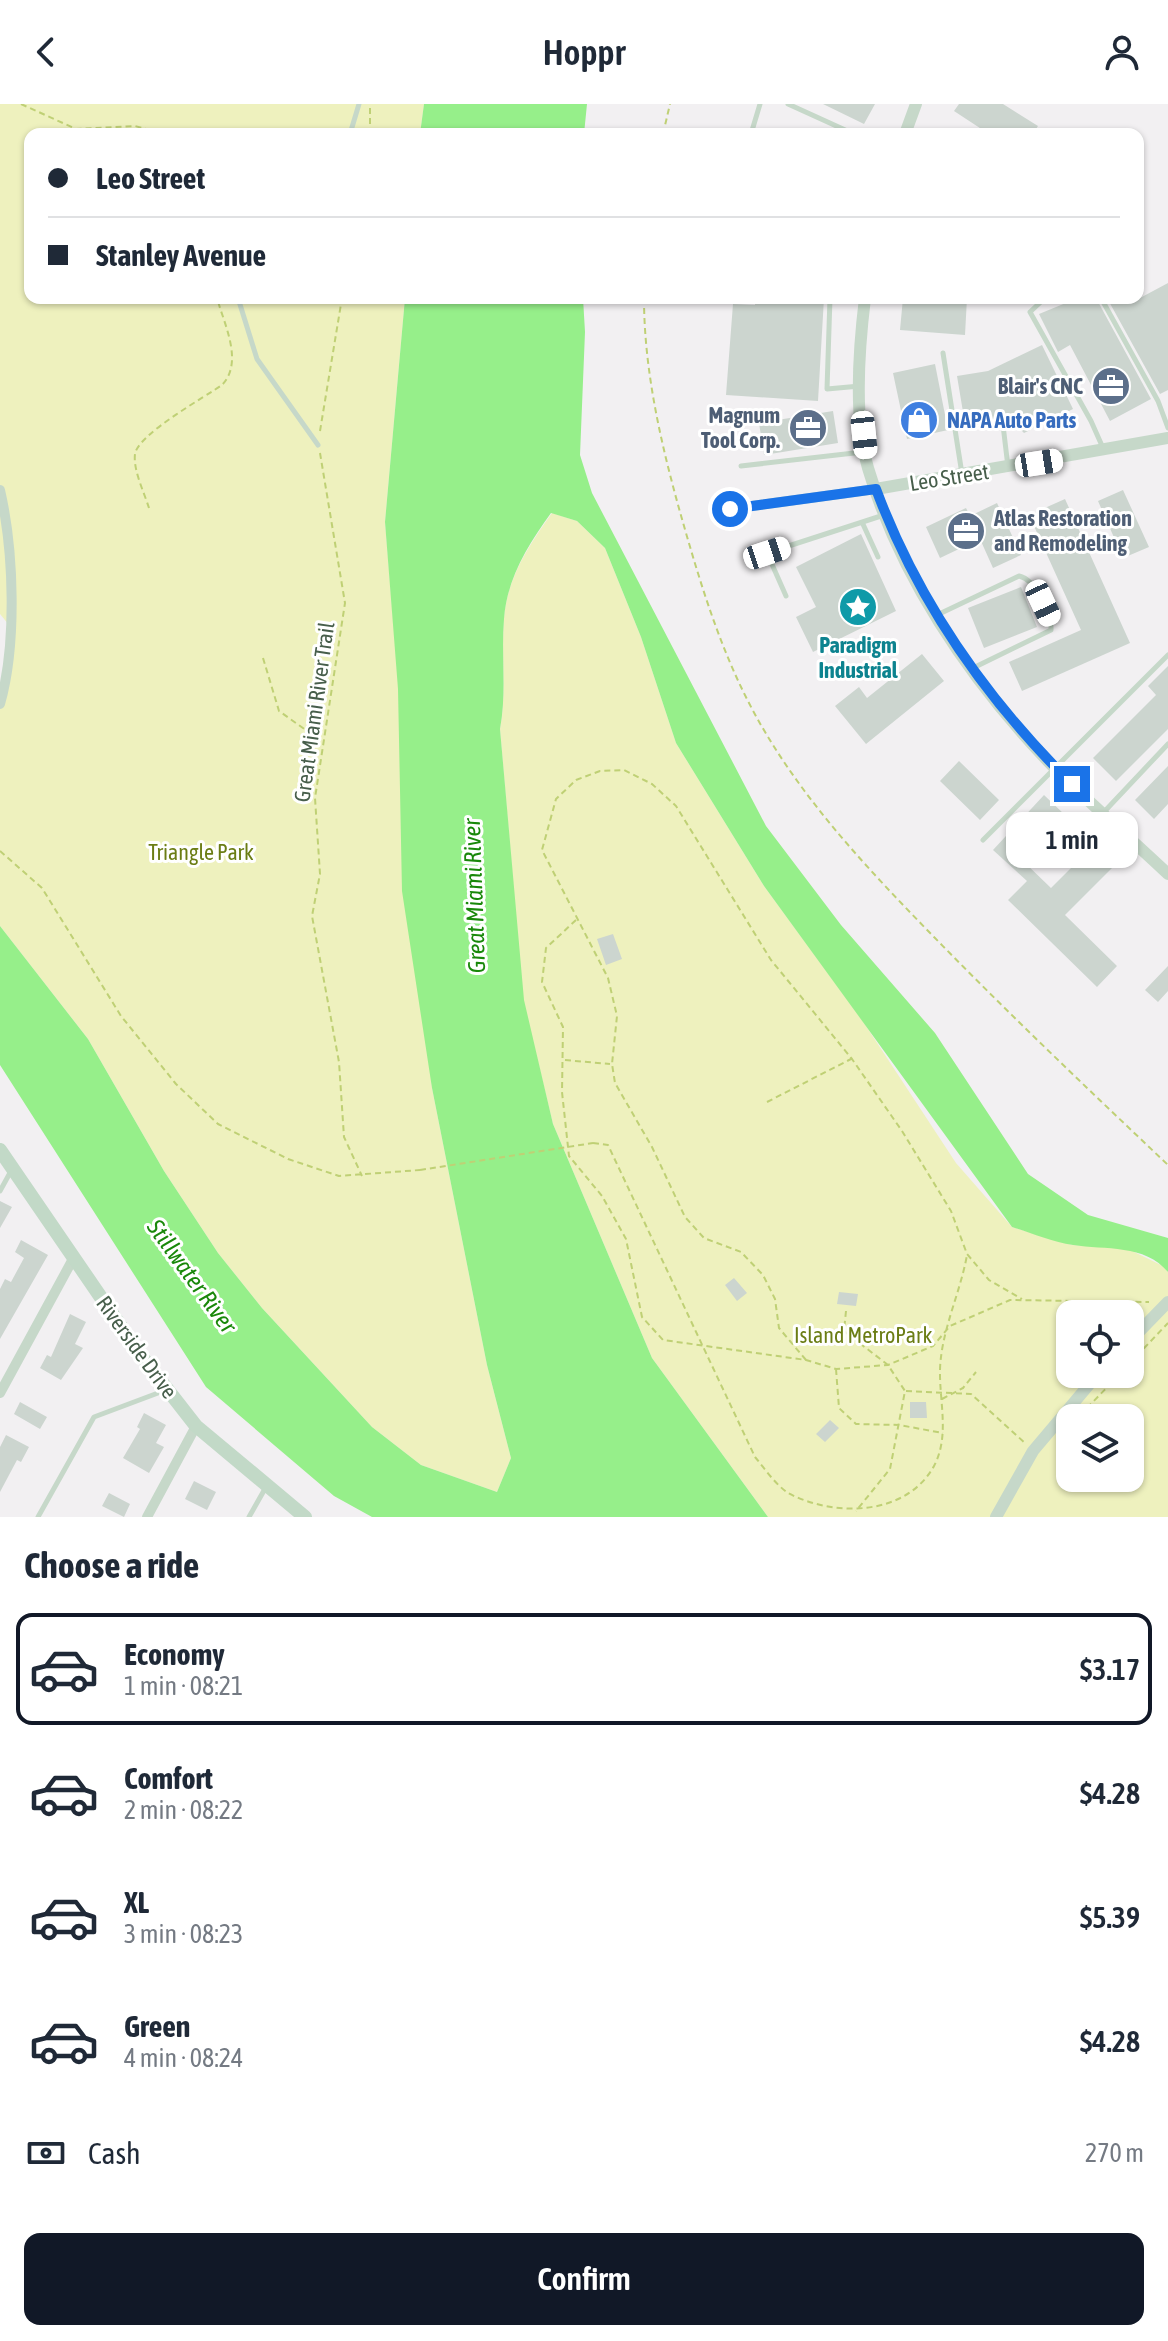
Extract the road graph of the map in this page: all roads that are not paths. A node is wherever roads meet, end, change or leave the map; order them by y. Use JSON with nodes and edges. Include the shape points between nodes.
{"nodes":[{"id":1,"x":359,"y":104,"type":"edge"},
{"id":2,"x":760,"y":104,"type":"edge"},
{"id":3,"x":788,"y":104,"type":"edge"},
{"id":4,"x":916,"y":104,"type":"edge"},
{"id":5,"x":352,"y":128,"type":"edge"},
{"id":6,"x":753,"y":128,"type":"edge"},
{"id":7,"x":841,"y":128,"type":"edge"},
{"id":8,"x":907,"y":128,"type":"edge"},
{"id":9,"x":240,"y":304,"type":"edge"},
{"id":10,"x":830,"y":304,"type":"edge"},
{"id":11,"x":865,"y":304,"type":"edge"},
{"id":12,"x":1039,"y":304,"type":"edge"},
{"id":13,"x":1104,"y":304,"type":"edge"},
{"id":14,"x":943,"y":353,"type":"dead end"},
{"id":15,"x":861,"y":386,"type":"junction"},
{"id":16,"x":1003,"y":425,"type":"dead end"},
{"id":17,"x":1168,"y":428,"type":"edge"},
{"id":18,"x":1168,"y":438,"type":"edge"},
{"id":19,"x":318,"y":445,"type":"road end"},
{"id":20,"x":866,"y":451,"type":"junction"},
{"id":21,"x":1104,"y":451,"type":"junction"},
{"id":22,"x":741,"y":466,"type":"dead end"},
{"id":23,"x":1009,"y":468,"type":"junction"},
{"id":24,"x":962,"y":475,"type":"junction"},
{"id":25,"x":876,"y":489,"type":"junction"},
{"id":26,"x":0,"y":490,"type":"edge"},
{"id":27,"x":730,"y":509,"type":"dead end"},
{"id":28,"x":885,"y":514,"type":"junction"},
{"id":29,"x":862,"y":522,"type":"junction"},
{"id":30,"x":878,"y":557,"type":"dead end"},
{"id":31,"x":786,"y":596,"type":"dead end"},
{"id":32,"x":0,"y":614,"type":"edge"},
{"id":33,"x":936,"y":616,"type":"junction"},
{"id":34,"x":9,"y":624,"type":"junction"},
{"id":35,"x":1168,"y":655,"type":"edge"},
{"id":36,"x":971,"y":668,"type":"junction"},
{"id":37,"x":0,"y":704,"type":"edge"},
{"id":38,"x":1168,"y":744,"type":"edge"},
{"id":39,"x":1056,"y":769,"type":"junction"},
{"id":40,"x":1102,"y":814,"type":"junction"},
{"id":41,"x":983,"y":840,"type":"dead end"},
{"id":42,"x":1168,"y":874,"type":"edge"},
{"id":43,"x":0,"y":1150,"type":"edge"},
{"id":44,"x":12,"y":1168,"type":"junction"},
{"id":45,"x":0,"y":1191,"type":"edge"},
{"id":46,"x":73,"y":1259,"type":"junction"},
{"id":47,"x":1167,"y":1303,"type":"edge"},
{"id":48,"x":1144,"y":1327,"type":"edge"},
{"id":49,"x":1086,"y":1388,"type":"edge"},
{"id":50,"x":168,"y":1389,"type":"junction"},
{"id":51,"x":0,"y":1393,"type":"edge"},
{"id":52,"x":196,"y":1426,"type":"junction"},
{"id":53,"x":266,"y":1487,"type":"junction"},
{"id":54,"x":38,"y":1517,"type":"edge"},
{"id":55,"x":147,"y":1517,"type":"edge"},
{"id":56,"x":249,"y":1517,"type":"edge"},
{"id":57,"x":305,"y":1517,"type":"edge"},
{"id":58,"x":996,"y":1517,"type":"edge"}],
"edges":[{"from":1,"to":5,"type":"lane"},
{"from":2,"to":6,"type":"lane"},
{"from":3,"to":7,"type":"lane"},
{"from":4,"to":8,"type":"street"},
{"from":9,"to":19,"type":"lane","via":[[257,359]]},
{"from":10,"to":15,"type":"lane","via":[[827,389]]},
{"from":11,"to":15,"type":"street"},
{"from":12,"to":21,"type":"lane","via":[[1030,312]]},
{"from":13,"to":17,"type":"lane"},
{"from":14,"to":24,"type":"lane"},
{"from":15,"to":20,"type":"street"},
{"from":16,"to":23,"type":"lane"},
{"from":18,"to":21,"type":"street","name":"Leo Street"},
{"from":20,"to":22,"type":"lane"},
{"from":20,"to":25,"type":"street"},
{"from":21,"to":23,"type":"street","name":"Leo Street"},
{"from":23,"to":24,"type":"street","name":"Leo Street"},
{"from":24,"to":25,"type":"street","name":"Leo Street"},
{"from":25,"to":27,"type":"street","name":"Leo Street"},
{"from":25,"to":28,"type":"street"},
{"from":26,"to":34,"type":"street","via":[[9,552]]},
{"from":28,"to":29,"type":"lane"},
{"from":28,"to":33,"type":"street"},
{"from":29,"to":30,"type":"lane"},
{"from":29,"to":31,"type":"lane","via":[[767,553]]},
{"from":32,"to":34,"type":"street"},
{"from":33,"to":36,"type":"street"},
{"from":33,"to":36,"type":"lane","via":[[1019,576],[1034,584],[1051,630]]},
{"from":34,"to":37,"type":"street"},
{"from":35,"to":39,"type":"lane"},
{"from":36,"to":39,"type":"street"},
{"from":38,"to":40,"type":"lane"},
{"from":39,"to":40,"type":"street"},
{"from":39,"to":41,"type":"lane"},
{"from":40,"to":42,"type":"street"},
{"from":43,"to":44,"type":"main road","name":"Riverside Drive"},
{"from":44,"to":45,"type":"lane"},
{"from":44,"to":46,"type":"main road","name":"Riverside Drive"},
{"from":46,"to":50,"type":"main road","name":"Riverside Drive"},
{"from":46,"to":51,"type":"street"},
{"from":47,"to":48,"type":"street"},
{"from":49,"to":58,"type":"street","via":[[1033,1451]]},
{"from":50,"to":52,"type":"main road","name":"Riverside Drive"},
{"from":50,"to":54,"type":"lane","via":[[94,1417]]},
{"from":52,"to":53,"type":"main road","name":"Riverside Drive"},
{"from":52,"to":55,"type":"street"},
{"from":53,"to":56,"type":"lane"},
{"from":53,"to":57,"type":"main road","name":"Riverside Drive"}]}
